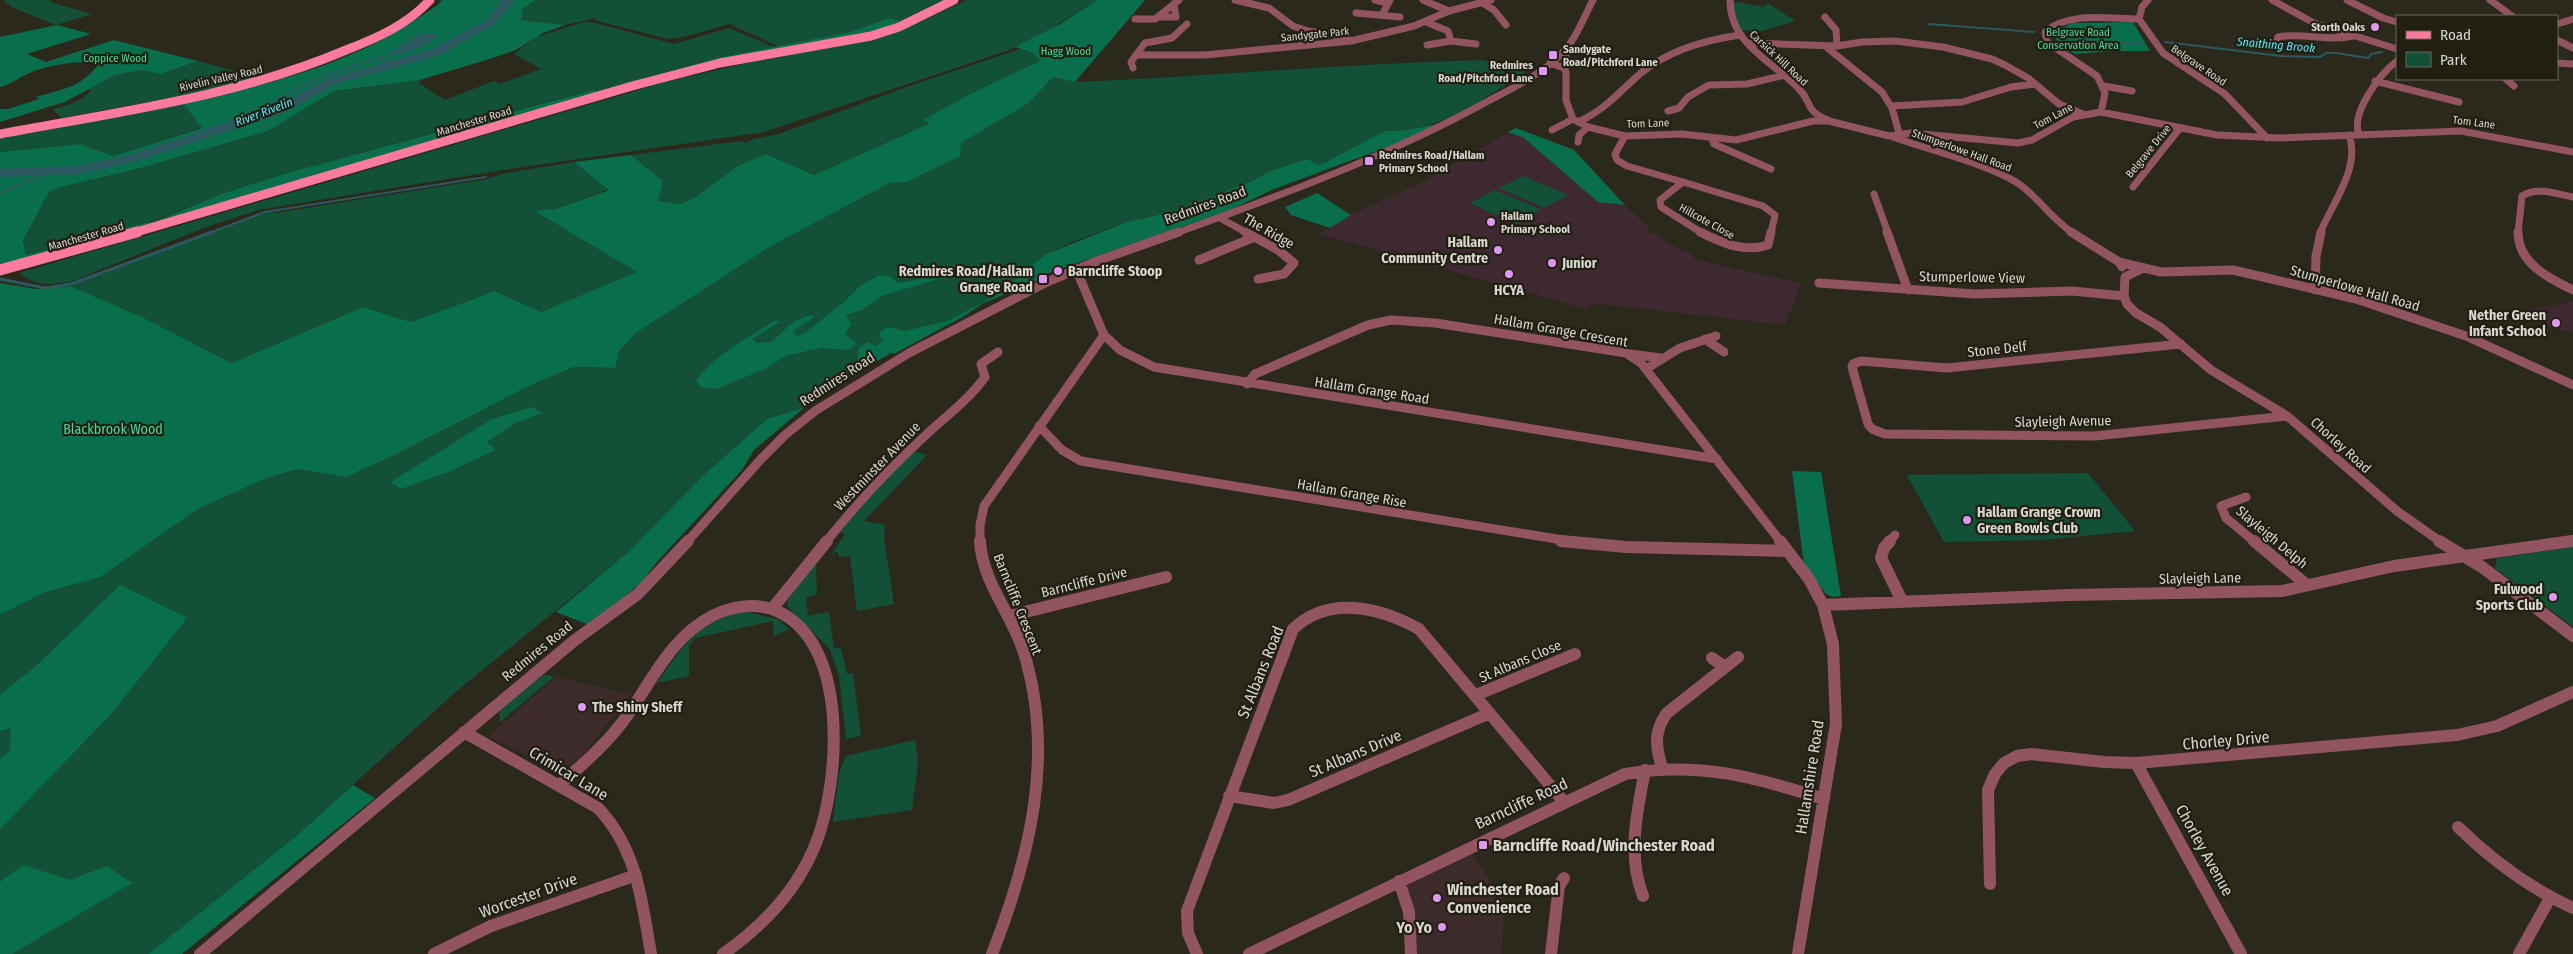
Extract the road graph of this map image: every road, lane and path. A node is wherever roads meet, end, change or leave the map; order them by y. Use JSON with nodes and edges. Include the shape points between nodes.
{"nodes":[{"id":1,"x":430,"y":0,"type":"edge"},
{"id":2,"x":954,"y":0,"type":"edge"},
{"id":3,"x":1235,"y":0,"type":"edge"},
{"id":4,"x":1375,"y":0,"type":"edge"},
{"id":5,"x":1423,"y":0,"type":"edge"},
{"id":6,"x":1491,"y":0,"type":"edge"},
{"id":7,"x":1593,"y":0,"type":"edge"},
{"id":8,"x":1730,"y":0,"type":"edge"},
{"id":9,"x":2148,"y":0,"type":"edge"},
{"id":10,"x":2272,"y":0,"type":"edge"},
{"id":11,"x":2347,"y":0,"type":"edge"},
{"id":12,"x":2490,"y":0,"type":"edge"},
{"id":13,"x":1176,"y":2,"type":"edge"},
{"id":14,"x":1389,"y":2,"type":"edge"},
{"id":15,"x":1482,"y":2,"type":"junction"},
{"id":16,"x":1449,"y":11,"type":"junction"},
{"id":17,"x":1356,"y":13,"type":"dead end"},
{"id":18,"x":1382,"y":15,"type":"junction"},
{"id":19,"x":2511,"y":15,"type":"edge"},
{"id":20,"x":1400,"y":17,"type":"dead end"},
{"id":21,"x":1825,"y":17,"type":"dead end"},
{"id":22,"x":1159,"y":18,"type":"junction"},
{"id":23,"x":1134,"y":19,"type":"dead end"},
{"id":24,"x":2139,"y":19,"type":"junction"},
{"id":25,"x":2573,"y":19,"type":"edge"},
{"id":26,"x":1426,"y":22,"type":"junction"},
{"id":27,"x":2396,"y":22,"type":"edge"},
{"id":28,"x":1187,"y":24,"type":"dead end"},
{"id":29,"x":2558,"y":24,"type":"edge"},
{"id":30,"x":1506,"y":25,"type":"dead end"},
{"id":31,"x":1308,"y":31,"type":"junction"},
{"id":32,"x":1740,"y":34,"type":"junction"},
{"id":33,"x":2354,"y":36,"type":"junction"},
{"id":34,"x":1361,"y":39,"type":"junction"},
{"id":35,"x":2558,"y":40,"type":"edge"},
{"id":36,"x":1451,"y":41,"type":"junction"},
{"id":37,"x":1748,"y":43,"type":"junction"},
{"id":38,"x":1476,"y":44,"type":"dead end"},
{"id":39,"x":2275,"y":44,"type":"dead end"},
{"id":40,"x":1316,"y":45,"type":"junction"},
{"id":41,"x":1427,"y":46,"type":"dead end"},
{"id":42,"x":1824,"y":46,"type":"junction"},
{"id":43,"x":1840,"y":46,"type":"junction"},
{"id":44,"x":2573,"y":48,"type":"edge"},
{"id":45,"x":1567,"y":49,"type":"junction"},
{"id":46,"x":2396,"y":49,"type":"edge"},
{"id":47,"x":1136,"y":55,"type":"junction"},
{"id":48,"x":1840,"y":57,"type":"junction"},
{"id":49,"x":2396,"y":62,"type":"edge"},
{"id":50,"x":1550,"y":63,"type":"junction"},
{"id":51,"x":2558,"y":63,"type":"edge"},
{"id":52,"x":2573,"y":64,"type":"edge"},
{"id":53,"x":1133,"y":68,"type":"dead end"},
{"id":54,"x":1564,"y":68,"type":"junction"},
{"id":55,"x":1781,"y":76,"type":"junction"},
{"id":56,"x":2507,"y":80,"type":"edge"},
{"id":57,"x":2375,"y":81,"type":"junction"},
{"id":58,"x":2035,"y":84,"type":"junction"},
{"id":59,"x":2104,"y":86,"type":"junction"},
{"id":60,"x":2514,"y":86,"type":"dead end"},
{"id":61,"x":2132,"y":91,"type":"dead end"},
{"id":62,"x":2458,"y":102,"type":"dead end"},
{"id":63,"x":1892,"y":106,"type":"junction"},
{"id":64,"x":1668,"y":111,"type":"dead end"},
{"id":65,"x":2101,"y":112,"type":"junction"},
{"id":66,"x":2083,"y":114,"type":"junction"},
{"id":67,"x":1575,"y":121,"type":"junction"},
{"id":68,"x":1829,"y":121,"type":"junction"},
{"id":69,"x":1588,"y":127,"type":"junction"},
{"id":70,"x":2180,"y":128,"type":"junction"},
{"id":71,"x":1552,"y":130,"type":"dead end"},
{"id":72,"x":0,"y":134,"type":"edge"},
{"id":73,"x":1898,"y":134,"type":"junction"},
{"id":74,"x":2359,"y":134,"type":"junction"},
{"id":75,"x":2349,"y":135,"type":"junction"},
{"id":76,"x":1626,"y":136,"type":"junction"},
{"id":77,"x":1890,"y":136,"type":"junction"},
{"id":78,"x":2267,"y":138,"type":"junction"},
{"id":79,"x":1712,"y":139,"type":"junction"},
{"id":80,"x":1578,"y":142,"type":"dead end"},
{"id":81,"x":2573,"y":152,"type":"edge"},
{"id":82,"x":1771,"y":169,"type":"dead end"},
{"id":83,"x":1682,"y":182,"type":"junction"},
{"id":84,"x":2133,"y":187,"type":"dead end"},
{"id":85,"x":1874,"y":194,"type":"dead end"},
{"id":86,"x":2573,"y":197,"type":"edge"},
{"id":87,"x":1220,"y":218,"type":"junction"},
{"id":88,"x":1252,"y":238,"type":"junction"},
{"id":89,"x":1199,"y":260,"type":"dead end"},
{"id":90,"x":2119,"y":262,"type":"junction"},
{"id":91,"x":1076,"y":269,"type":"junction"},
{"id":92,"x":2141,"y":269,"type":"junction"},
{"id":93,"x":0,"y":270,"type":"edge"},
{"id":94,"x":2125,"y":277,"type":"junction"},
{"id":95,"x":1258,"y":280,"type":"dead end"},
{"id":96,"x":1819,"y":283,"type":"dead end"},
{"id":97,"x":1908,"y":290,"type":"junction"},
{"id":98,"x":2315,"y":290,"type":"junction"},
{"id":99,"x":2573,"y":290,"type":"edge"},
{"id":100,"x":2124,"y":296,"type":"junction"},
{"id":101,"x":1104,"y":334,"type":"junction"},
{"id":102,"x":1716,"y":336,"type":"dead end"},
{"id":103,"x":1705,"y":339,"type":"junction"},
{"id":104,"x":2181,"y":344,"type":"junction"},
{"id":105,"x":998,"y":352,"type":"dead end"},
{"id":106,"x":1724,"y":352,"type":"dead end"},
{"id":107,"x":1626,"y":353,"type":"junction"},
{"id":108,"x":1661,"y":358,"type":"junction"},
{"id":109,"x":1646,"y":369,"type":"junction"},
{"id":110,"x":1247,"y":384,"type":"junction"},
{"id":111,"x":2573,"y":385,"type":"edge"},
{"id":112,"x":1860,"y":399,"type":"joint"},
{"id":113,"x":2287,"y":416,"type":"junction"},
{"id":114,"x":1039,"y":426,"type":"junction"},
{"id":115,"x":1717,"y":459,"type":"junction"},
{"id":116,"x":2246,"y":497,"type":"dead end"},
{"id":117,"x":1895,"y":535,"type":"dead end"},
{"id":118,"x":2573,"y":541,"type":"edge"},
{"id":119,"x":1787,"y":551,"type":"junction"},
{"id":120,"x":2463,"y":557,"type":"junction"},
{"id":121,"x":1166,"y":577,"type":"dead end"},
{"id":122,"x":2307,"y":585,"type":"junction"},
{"id":123,"x":1902,"y":601,"type":"junction"},
{"id":124,"x":1824,"y":605,"type":"junction"},
{"id":125,"x":772,"y":609,"type":"junction"},
{"id":126,"x":1009,"y":616,"type":"junction"},
{"id":127,"x":2573,"y":636,"type":"edge"},
{"id":128,"x":1575,"y":654,"type":"dead end"},
{"id":129,"x":1738,"y":657,"type":"dead end"},
{"id":130,"x":1712,"y":658,"type":"dead end"},
{"id":131,"x":1725,"y":667,"type":"junction"},
{"id":132,"x":2573,"y":692,"type":"edge"},
{"id":133,"x":1476,"y":695,"type":"junction"},
{"id":134,"x":1490,"y":713,"type":"junction"},
{"id":135,"x":464,"y":732,"type":"junction"},
{"id":136,"x":2136,"y":763,"type":"junction"},
{"id":137,"x":1662,"y":768,"type":"junction"},
{"id":138,"x":1645,"y":770,"type":"junction"},
{"id":139,"x":559,"y":785,"type":"junction"},
{"id":140,"x":1229,"y":796,"type":"junction"},
{"id":141,"x":1824,"y":799,"type":"junction"},
{"id":142,"x":1564,"y":802,"type":"junction"},
{"id":143,"x":2458,"y":827,"type":"dead end"},
{"id":144,"x":636,"y":875,"type":"junction"},
{"id":145,"x":1564,"y":878,"type":"dead end"},
{"id":146,"x":1399,"y":881,"type":"junction"},
{"id":147,"x":1990,"y":884,"type":"dead end"},
{"id":148,"x":1643,"y":896,"type":"dead end"},
{"id":149,"x":2550,"y":898,"type":"junction"},
{"id":150,"x":2573,"y":908,"type":"edge"},
{"id":151,"x":200,"y":954,"type":"edge"},
{"id":152,"x":434,"y":954,"type":"edge"},
{"id":153,"x":651,"y":954,"type":"edge"},
{"id":154,"x":723,"y":954,"type":"edge"},
{"id":155,"x":992,"y":954,"type":"edge"},
{"id":156,"x":1197,"y":954,"type":"edge"},
{"id":157,"x":1249,"y":954,"type":"edge"},
{"id":158,"x":1411,"y":954,"type":"edge"},
{"id":159,"x":1551,"y":954,"type":"edge"},
{"id":160,"x":1798,"y":954,"type":"edge"},
{"id":161,"x":2241,"y":954,"type":"edge"},
{"id":162,"x":2519,"y":954,"type":"edge"}],
"edges":[{"from":1,"to":72,"type":"main road","name":"Rivelin Valley Road","via":[[415,15],[393,29],[334,56],[286,73],[210,93]]},
{"from":2,"to":93,"type":"main road","name":"Manchester Road","via":[[900,27],[871,36],[720,63],[632,86]]},
{"from":3,"to":31,"type":"street","via":[[1269,8],[1293,26]]},
{"from":4,"to":14,"type":"street"},
{"from":5,"to":16,"type":"street"},
{"from":6,"to":15,"type":"street","name":"Sandygate Park"},
{"from":7,"to":45,"type":"street","name":"Redmires Road"},
{"from":8,"to":32,"type":"street","name":"Carsick Hill Road","via":[[1730,17]]},
{"from":9,"to":24,"type":"street","via":[[2142,6]]},
{"from":10,"to":33,"type":"street","via":[[2314,23]]},
{"from":11,"to":27,"type":"street"},
{"from":12,"to":19,"type":"street"},
{"from":13,"to":22,"type":"street"},
{"from":13,"to":22,"type":"street","via":[[1176,17]]},
{"from":14,"to":18,"type":"street"},
{"from":15,"to":16,"type":"street","name":"Sandygate Park"},
{"from":15,"to":30,"type":"street","via":[[1494,10]]},
{"from":16,"to":26,"type":"street","name":"Sandygate Park"},
{"from":17,"to":18,"type":"street"},
{"from":18,"to":20,"type":"street"},
{"from":21,"to":43,"type":"street","via":[[1838,31]]},
{"from":22,"to":23,"type":"street"},
{"from":24,"to":59,"type":"street","via":[[2063,22],[2050,26],[2044,32],[2047,42],[2090,70]]},
{"from":24,"to":78,"type":"street","name":"Belgrave Road","via":[[2163,53],[2225,94]]},
{"from":25,"to":29,"type":"street"},
{"from":26,"to":34,"type":"street","name":"Sandygate Park"},
{"from":26,"to":36,"type":"street","via":[[1448,31]]},
{"from":28,"to":47,"type":"street","via":[[1172,38],[1145,43]]},
{"from":31,"to":34,"type":"street"},
{"from":31,"to":40,"type":"street"},
{"from":32,"to":37,"type":"street","name":"Carsick Hill Road"},
{"from":32,"to":67,"type":"street","via":[[1701,42],[1667,58],[1637,76],[1604,108]]},
{"from":33,"to":39,"type":"street","via":[[2335,40],[2295,34],[2278,37]]},
{"from":33,"to":46,"type":"street"},
{"from":34,"to":40,"type":"street","name":"Sandygate Park"},
{"from":35,"to":44,"type":"street"},
{"from":36,"to":38,"type":"street"},
{"from":36,"to":41,"type":"street"},
{"from":37,"to":42,"type":"street"},
{"from":37,"to":55,"type":"street","name":"Carsick Hill Road"},
{"from":40,"to":47,"type":"street","name":"Sandygate Park","via":[[1205,55]]},
{"from":42,"to":43,"type":"street"},
{"from":42,"to":48,"type":"street"},
{"from":43,"to":48,"type":"street"},
{"from":43,"to":58,"type":"street","via":[[1895,42],[1943,47],[1992,60]]},
{"from":45,"to":50,"type":"street","name":"Redmires Road"},
{"from":45,"to":54,"type":"street"},
{"from":47,"to":53,"type":"street","via":[[1131,62]]},
{"from":48,"to":63,"type":"street","via":[[1879,88]]},
{"from":49,"to":57,"type":"street"},
{"from":50,"to":54,"type":"street"},
{"from":50,"to":87,"type":"street","name":"Redmires Road","via":[[1429,133]]},
{"from":51,"to":52,"type":"street"},
{"from":54,"to":67,"type":"street","via":[[1566,100]]},
{"from":55,"to":64,"type":"street","via":[[1747,84],[1709,85],[1688,97],[1679,108]]},
{"from":55,"to":68,"type":"street","name":"Carsick Hill Road","via":[[1801,91],[1810,108]]},
{"from":56,"to":60,"type":"street"},
{"from":57,"to":62,"type":"street"},
{"from":57,"to":74,"type":"street","via":[[2365,100],[2357,129]]},
{"from":58,"to":63,"type":"street","via":[[2013,84],[1990,95],[1956,103]]},
{"from":58,"to":66,"type":"street","via":[[2059,104]]},
{"from":59,"to":61,"type":"street"},
{"from":59,"to":65,"type":"street"},
{"from":63,"to":73,"type":"street"},
{"from":65,"to":66,"type":"street","name":"Tom Lane"},
{"from":65,"to":70,"type":"street","name":"Tom Lane"},
{"from":66,"to":73,"type":"street","name":"Tom Lane","via":[[2027,142]]},
{"from":67,"to":69,"type":"street","name":"Tom Lane"},
{"from":67,"to":71,"type":"street"},
{"from":68,"to":77,"type":"street","name":"Tom Lane"},
{"from":68,"to":79,"type":"street","name":"Tom Lane","via":[[1813,121],[1739,140]]},
{"from":69,"to":76,"type":"street","name":"Tom Lane"},
{"from":69,"to":80,"type":"street","via":[[1579,135]]},
{"from":70,"to":78,"type":"street","name":"Tom Lane","via":[[2217,135]]},
{"from":70,"to":84,"type":"street","name":"Belgrave Drive"},
{"from":73,"to":77,"type":"street","name":"Tom Lane"},
{"from":74,"to":75,"type":"street","name":"Tom Lane"},
{"from":74,"to":81,"type":"street","name":"Tom Lane","via":[[2461,131]]},
{"from":75,"to":78,"type":"street","name":"Tom Lane"},
{"from":75,"to":98,"type":"street","via":[[2353,148],[2350,163],[2316,248]]},
{"from":76,"to":79,"type":"street","name":"Tom Lane","via":[[1682,134]]},
{"from":76,"to":83,"type":"street","name":"Hillcote Close","via":[[1615,154],[1621,163]]},
{"from":77,"to":90,"type":"street","name":"Stumperlowe Hall Road","via":[[2017,183],[2059,224]]},
{"from":79,"to":82,"type":"street","via":[[1722,149]]},
{"from":83,"to":83,"type":"street","name":"Hillcote Close","via":[[1771,210],[1775,216],[1768,246],[1752,251],[1732,248],[1661,207],[1663,196]]},
{"from":85,"to":97,"type":"street"},
{"from":86,"to":99,"type":"street","via":[[2536,191],[2524,193],[2517,241],[2519,249],[2534,265]]},
{"from":87,"to":88,"type":"street","name":"The Ridge"},
{"from":87,"to":91,"type":"street","name":"Redmires Road"},
{"from":88,"to":89,"type":"street"},
{"from":88,"to":95,"type":"street","name":"The Ridge","via":[[1294,262],[1289,270],[1276,277]]},
{"from":90,"to":92,"type":"street","name":"Stumperlowe Hall Road"},
{"from":90,"to":94,"type":"street"},
{"from":91,"to":101,"type":"street","name":"Hallam Grange Road"},
{"from":91,"to":135,"type":"street","name":"Redmires Road","via":[[909,352],[815,411],[760,459],[638,594]]},
{"from":92,"to":94,"type":"street"},
{"from":92,"to":98,"type":"street","name":"Stumperlowe Hall Road","via":[[2167,272],[2223,268]]},
{"from":94,"to":100,"type":"street"},
{"from":96,"to":97,"type":"street","name":"Stumperlowe View"},
{"from":97,"to":100,"type":"street","name":"Stumperlowe View","via":[[1975,294],[2090,291]]},
{"from":98,"to":111,"type":"street","name":"Stumperlowe Hall Road","via":[[2464,336]]},
{"from":100,"to":104,"type":"street","name":"Chorley Road","via":[[2136,313]]},
{"from":101,"to":110,"type":"street","name":"Hallam Grange Road","via":[[1120,350],[1154,367]]},
{"from":101,"to":114,"type":"street"},
{"from":102,"to":103,"type":"street"},
{"from":103,"to":106,"type":"street"},
{"from":103,"to":108,"type":"street"},
{"from":104,"to":112,"type":"street","name":"Stone Delf","via":[[1947,368],[1861,361],[1852,367]]},
{"from":104,"to":113,"type":"street","name":"Chorley Road","via":[[2211,370]]},
{"from":105,"to":125,"type":"street","name":"Westminster Avenue","via":[[981,364],[985,377],[973,394],[864,495]]},
{"from":107,"to":108,"type":"street"},
{"from":107,"to":109,"type":"street","name":"Hallam Grange Crescent"},
{"from":107,"to":110,"type":"street","name":"Hallam Grange Crescent","via":[[1435,323],[1391,320],[1368,325],[1255,374]]},
{"from":108,"to":109,"type":"street"},
{"from":109,"to":115,"type":"street","name":"Hallam Grange Crescent"},
{"from":110,"to":115,"type":"street","name":"Hallam Grange Road"},
{"from":112,"to":113,"type":"street","name":"Slayleigh Avenue","via":[[1868,424],[1885,434],[2095,436]]},
{"from":113,"to":120,"type":"street","name":"Chorley Road","via":[[2382,500]]},
{"from":114,"to":119,"type":"street","name":"Hallam Grange Rise","via":[[1062,450],[1081,461],[1417,518],[1567,542],[1626,547]]},
{"from":114,"to":126,"type":"street","name":"Barncliffe Crescent","via":[[984,506],[979,520],[984,566]]},
{"from":115,"to":119,"type":"street","name":"Hallam Grange Crescent"},
{"from":116,"to":122,"type":"street","name":"Slayleigh Delph","via":[[2225,503],[2221,511]]},
{"from":117,"to":123,"type":"street","via":[[1884,548],[1881,558]]},
{"from":118,"to":120,"type":"street","name":"Slayleigh Lane"},
{"from":119,"to":124,"type":"street","name":"Hallam Grange Crescent"},
{"from":120,"to":122,"type":"street","name":"Slayleigh Lane","via":[[2394,566]]},
{"from":120,"to":127,"type":"street","name":"Chorley Road","via":[[2517,592]]},
{"from":121,"to":126,"type":"street","name":"Barncliffe Drive"},
{"from":122,"to":123,"type":"street","name":"Slayleigh Lane","via":[[2265,592]]},
{"from":123,"to":124,"type":"street","name":"Slayleigh Lane"},
{"from":124,"to":141,"type":"street","name":"Hallamshire Road","via":[[1833,644],[1836,724]]},
{"from":125,"to":139,"type":"street","via":[[749,605],[731,608],[711,616],[689,631],[666,657],[611,736]]},
{"from":125,"to":154,"type":"street","via":[[794,622],[819,654],[832,717],[830,794],[817,842],[799,876],[749,933]]},
{"from":126,"to":155,"type":"street","name":"Barncliffe Crescent","via":[[1022,647],[1035,709],[1037,778],[1034,814],[1024,860],[1007,918]]},
{"from":128,"to":133,"type":"street","name":"St Albans Close"},
{"from":129,"to":131,"type":"street"},
{"from":130,"to":131,"type":"street"},
{"from":131,"to":137,"type":"street","via":[[1659,722],[1655,740]]},
{"from":132,"to":136,"type":"street","name":"Chorley Drive","via":[[2497,726],[2457,735]]},
{"from":133,"to":134,"type":"street","name":"St Albans Road"},
{"from":133,"to":140,"type":"street","name":"St Albans Road","via":[[1419,629],[1410,623],[1348,607],[1318,609],[1300,620],[1293,629]]},
{"from":134,"to":140,"type":"street","name":"St Albans Drive","via":[[1288,800],[1274,802]]},
{"from":134,"to":142,"type":"street","name":"St Albans Road"},
{"from":135,"to":139,"type":"street","name":"Crimicar Lane"},
{"from":135,"to":151,"type":"street","name":"Redmires Road"},
{"from":136,"to":147,"type":"street","name":"Chorley Drive","via":[[2111,763],[2037,753],[2023,754],[2004,762],[1994,771],[1988,790]]},
{"from":136,"to":161,"type":"street","name":"Chorley Avenue"},
{"from":137,"to":138,"type":"street","name":"Barncliffe Road"},
{"from":137,"to":141,"type":"street","name":"Barncliffe Road","via":[[1739,773]]},
{"from":138,"to":142,"type":"street","name":"Barncliffe Road","via":[[1625,774]]},
{"from":138,"to":148,"type":"street","via":[[1636,827],[1635,863],[1638,887]]},
{"from":139,"to":144,"type":"street","name":"Crimicar Lane","via":[[607,815],[622,838]]},
{"from":140,"to":156,"type":"street","name":"St Albans Road","via":[[1185,924]]},
{"from":141,"to":160,"type":"street","name":"Hallamshire Road"},
{"from":142,"to":146,"type":"street","name":"Barncliffe Road"},
{"from":143,"to":149,"type":"street","via":[[2506,872]]},
{"from":144,"to":152,"type":"street","name":"Worcester Drive","via":[[491,926]]},
{"from":144,"to":153,"type":"street","name":"Crimicar Lane"},
{"from":145,"to":159,"type":"street","via":[[1559,886]]},
{"from":146,"to":157,"type":"street","name":"Barncliffe Road"},
{"from":146,"to":158,"type":"street","via":[[1409,912]]},
{"from":149,"to":150,"type":"street"},
{"from":149,"to":162,"type":"street"}]}
